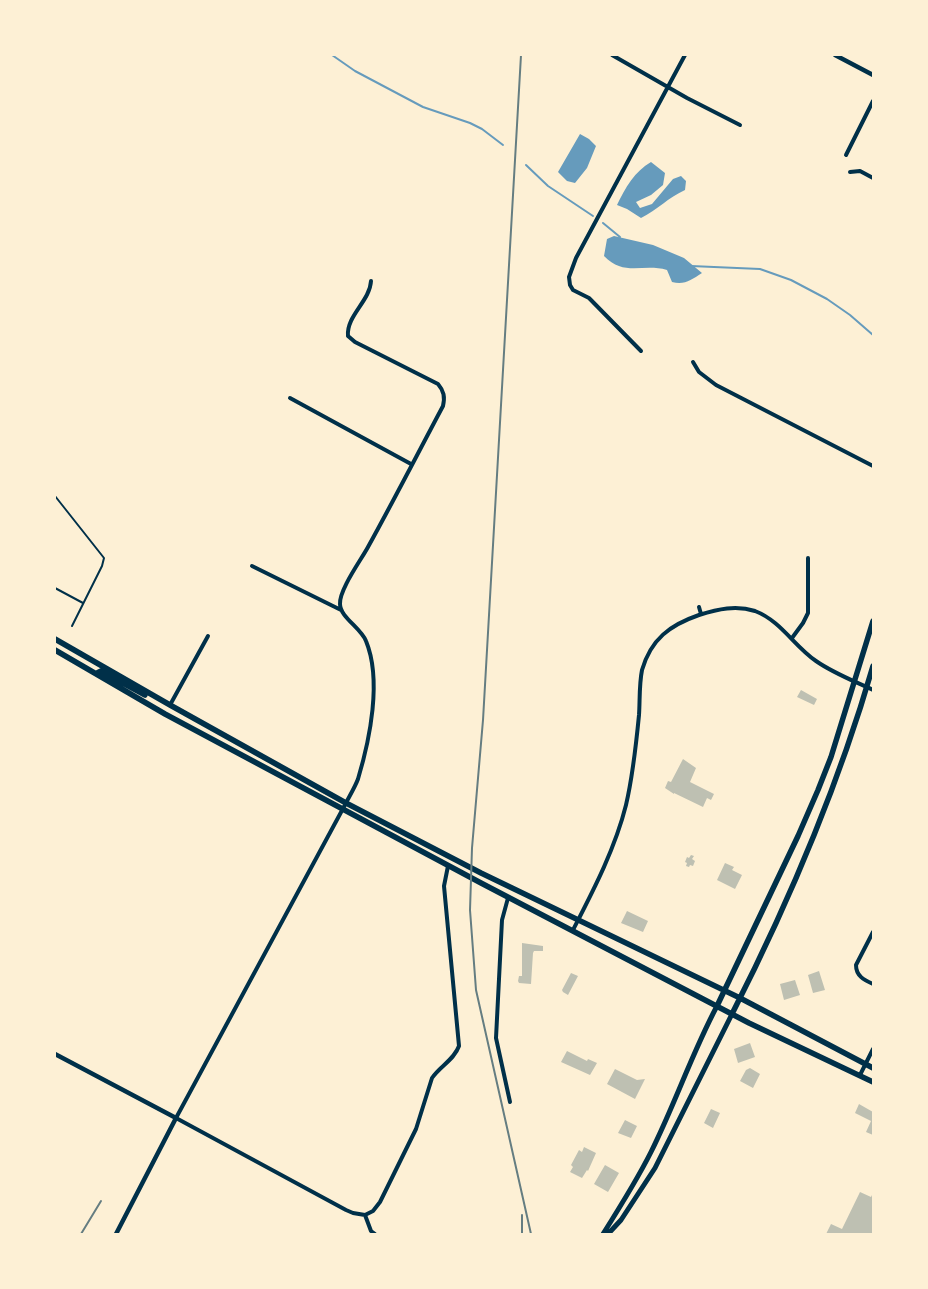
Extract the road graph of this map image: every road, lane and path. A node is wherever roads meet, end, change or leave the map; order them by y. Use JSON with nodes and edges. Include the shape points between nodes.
{"nodes":[{"id":1,"x":612,"y":55,"type":"edge"},
{"id":2,"x":685,"y":55,"type":"edge"},
{"id":3,"x":835,"y":55,"type":"edge"},
{"id":4,"x":873,"y":75,"type":"edge"},
{"id":5,"x":669,"y":86,"type":"junction"},
{"id":6,"x":873,"y":101,"type":"edge"},
{"id":7,"x":740,"y":125,"type":"dead end"},
{"id":8,"x":846,"y":155,"type":"dead end"},
{"id":9,"x":850,"y":172,"type":"dead end"},
{"id":10,"x":873,"y":178,"type":"edge"},
{"id":11,"x":371,"y":281,"type":"dead end"},
{"id":12,"x":641,"y":350,"type":"dead end"},
{"id":13,"x":693,"y":362,"type":"dead end"},
{"id":14,"x":290,"y":398,"type":"dead end"},
{"id":15,"x":411,"y":464,"type":"junction"},
{"id":16,"x":873,"y":466,"type":"edge"},
{"id":17,"x":55,"y":496,"type":"edge"},
{"id":18,"x":808,"y":558,"type":"dead end"},
{"id":19,"x":252,"y":566,"type":"dead end"},
{"id":20,"x":55,"y":588,"type":"edge"},
{"id":21,"x":83,"y":603,"type":"junction"},
{"id":22,"x":699,"y":607,"type":"dead end"},
{"id":23,"x":341,"y":610,"type":"junction"},
{"id":24,"x":701,"y":614,"type":"junction"},
{"id":25,"x":873,"y":621,"type":"edge"},
{"id":26,"x":72,"y":626,"type":"dead end"},
{"id":27,"x":208,"y":636,"type":"dead end"},
{"id":28,"x":792,"y":638,"type":"junction"},
{"id":29,"x":55,"y":639,"type":"edge"},
{"id":30,"x":55,"y":650,"type":"edge"},
{"id":31,"x":873,"y":666,"type":"edge"},
{"id":32,"x":97,"y":673,"type":"junction"},
{"id":33,"x":854,"y":682,"type":"junction"},
{"id":34,"x":870,"y":689,"type":"edge"},
{"id":35,"x":159,"y":699,"type":"junction"},
{"id":36,"x":170,"y":705,"type":"junction"},
{"id":37,"x":346,"y":802,"type":"junction"},
{"id":38,"x":342,"y":810,"type":"junction"},
{"id":39,"x":448,"y":866,"type":"junction"},
{"id":40,"x":508,"y":898,"type":"junction"},
{"id":41,"x":578,"y":920,"type":"junction"},
{"id":42,"x":573,"y":930,"type":"junction"},
{"id":43,"x":873,"y":932,"type":"edge"},
{"id":44,"x":873,"y":984,"type":"edge"},
{"id":45,"x":724,"y":990,"type":"junction"},
{"id":46,"x":740,"y":998,"type":"junction"},
{"id":47,"x":716,"y":1006,"type":"junction"},
{"id":48,"x":732,"y":1014,"type":"junction"},
{"id":49,"x":873,"y":1049,"type":"edge"},
{"id":50,"x":55,"y":1054,"type":"edge"},
{"id":51,"x":865,"y":1064,"type":"junction"},
{"id":52,"x":873,"y":1068,"type":"edge"},
{"id":53,"x":860,"y":1075,"type":"junction"},
{"id":54,"x":873,"y":1082,"type":"edge"},
{"id":55,"x":510,"y":1102,"type":"dead end"},
{"id":56,"x":176,"y":1118,"type":"junction"},
{"id":57,"x":365,"y":1215,"type":"junction"},
{"id":58,"x":116,"y":1234,"type":"edge"},
{"id":59,"x":375,"y":1234,"type":"edge"},
{"id":60,"x":603,"y":1234,"type":"edge"},
{"id":61,"x":608,"y":1234,"type":"edge"}],
"edges":[{"from":1,"to":5,"type":"street"},
{"from":2,"to":5,"type":"street"},
{"from":3,"to":4,"type":"street"},
{"from":5,"to":7,"type":"street"},
{"from":5,"to":12,"type":"street","via":[[576,258],[569,277],[574,290],[589,298]]},
{"from":6,"to":8,"type":"street"},
{"from":9,"to":10,"type":"street","via":[[860,171]]},
{"from":11,"to":15,"type":"street","via":[[347,334],[354,342],[432,381],[444,394],[442,406]]},
{"from":13,"to":16,"type":"street","via":[[699,372],[716,385]]},
{"from":14,"to":15,"type":"street"},
{"from":15,"to":23,"type":"street","via":[[349,579],[340,602]]},
{"from":17,"to":21,"type":"lane","via":[[104,558]]},
{"from":18,"to":28,"type":"street","via":[[808,614]]},
{"from":19,"to":23,"type":"street"},
{"from":20,"to":21,"type":"lane"},
{"from":21,"to":26,"type":"lane"},
{"from":22,"to":24,"type":"street"},
{"from":23,"to":37,"type":"street","via":[[366,641],[372,662],[373,685],[367,742],[357,780]]},
{"from":24,"to":28,"type":"street","via":[[741,608],[756,612]]},
{"from":24,"to":41,"type":"street","via":[[667,630],[646,659],[642,671],[635,762],[625,810],[597,882]]},
{"from":25,"to":33,"type":"main road"},
{"from":27,"to":36,"type":"street"},
{"from":28,"to":33,"type":"street","via":[[814,660]]},
{"from":29,"to":35,"type":"main road"},
{"from":30,"to":32,"type":"main road"},
{"from":31,"to":34,"type":"main road"},
{"from":32,"to":35,"type":"main road","via":[[101,671],[146,696]]},
{"from":32,"to":38,"type":"main road","via":[[165,714]]},
{"from":33,"to":34,"type":"street"},
{"from":33,"to":45,"type":"main road","via":[[815,798]]},
{"from":34,"to":46,"type":"main road","via":[[818,830]]},
{"from":35,"to":36,"type":"main road"},
{"from":36,"to":37,"type":"main road"},
{"from":37,"to":38,"type":"street"},
{"from":37,"to":41,"type":"main road"},
{"from":38,"to":39,"type":"main road"},
{"from":38,"to":56,"type":"street"},
{"from":39,"to":40,"type":"main road"},
{"from":39,"to":57,"type":"street","via":[[444,886],[459,1041],[454,1056],[432,1078],[416,1129],[380,1202]]},
{"from":40,"to":42,"type":"main road"},
{"from":40,"to":55,"type":"street","via":[[502,920],[496,1038]]},
{"from":41,"to":42,"type":"street"},
{"from":41,"to":45,"type":"main road"},
{"from":42,"to":47,"type":"main road"},
{"from":43,"to":44,"type":"street","via":[[856,965],[860,978]]},
{"from":45,"to":46,"type":"main road"},
{"from":45,"to":47,"type":"main road"},
{"from":46,"to":48,"type":"main road"},
{"from":46,"to":51,"type":"main road"},
{"from":47,"to":48,"type":"main road"},
{"from":47,"to":60,"type":"main road","via":[[652,1151]]},
{"from":48,"to":53,"type":"main road"},
{"from":48,"to":61,"type":"main road","via":[[655,1168]]},
{"from":49,"to":51,"type":"street"},
{"from":50,"to":56,"type":"street"},
{"from":51,"to":52,"type":"main road"},
{"from":51,"to":53,"type":"street"},
{"from":53,"to":54,"type":"main road"},
{"from":56,"to":57,"type":"street","via":[[346,1210]]},
{"from":56,"to":58,"type":"street"},
{"from":57,"to":59,"type":"street","via":[[371,1232]]}]}
